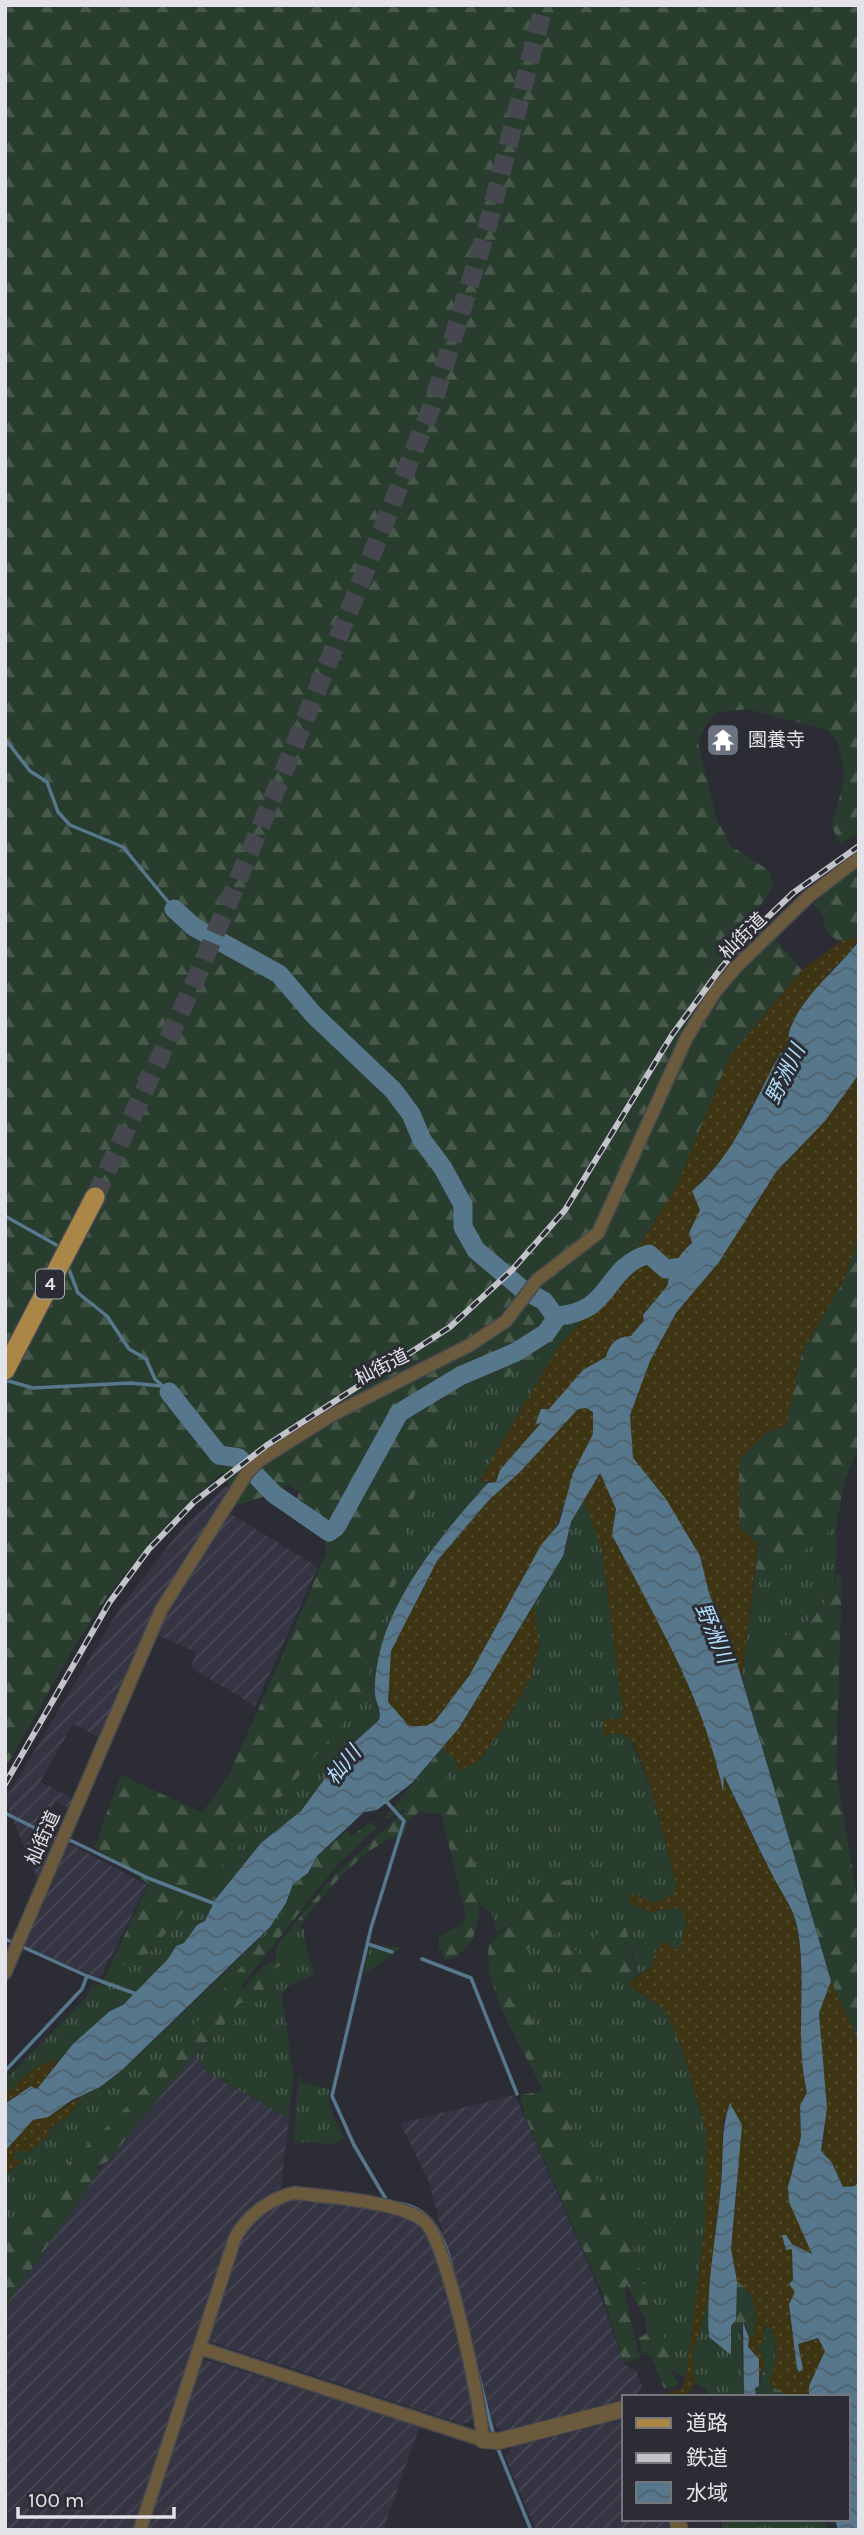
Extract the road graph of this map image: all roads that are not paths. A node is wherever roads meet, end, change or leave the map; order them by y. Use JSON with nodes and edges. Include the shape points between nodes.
{"nodes":[{"id":1,"x":859,"y":858,"type":"edge"},
{"id":2,"x":95,"y":1197,"type":"tunnel mouth"},
{"id":3,"x":5,"y":1370,"type":"edge"},
{"id":4,"x":5,"y":1973,"type":"edge"},
{"id":5,"x":200,"y":2348,"type":"junction"},
{"id":6,"x":622,"y":2409,"type":"edge"},
{"id":7,"x":492,"y":2441,"type":"junction"},
{"id":8,"x":140,"y":2530,"type":"edge"}],
"edges":[{"from":1,"to":4,"type":"street","name":"杣街道","via":[[808,897],[715,992],[687,1037],[598,1233],[537,1280],[506,1321],[470,1345],[332,1415],[247,1473],[161,1610]]},
{"from":2,"to":3,"type":"main road","number":"4"},
{"from":5,"to":7,"type":"street"},
{"from":5,"to":7,"type":"street","via":[[235,2238],[245,2222],[265,2206],[294,2193],[394,2209],[424,2221],[437,2239]]},
{"from":5,"to":8,"type":"street"},
{"from":6,"to":7,"type":"street"}]}
